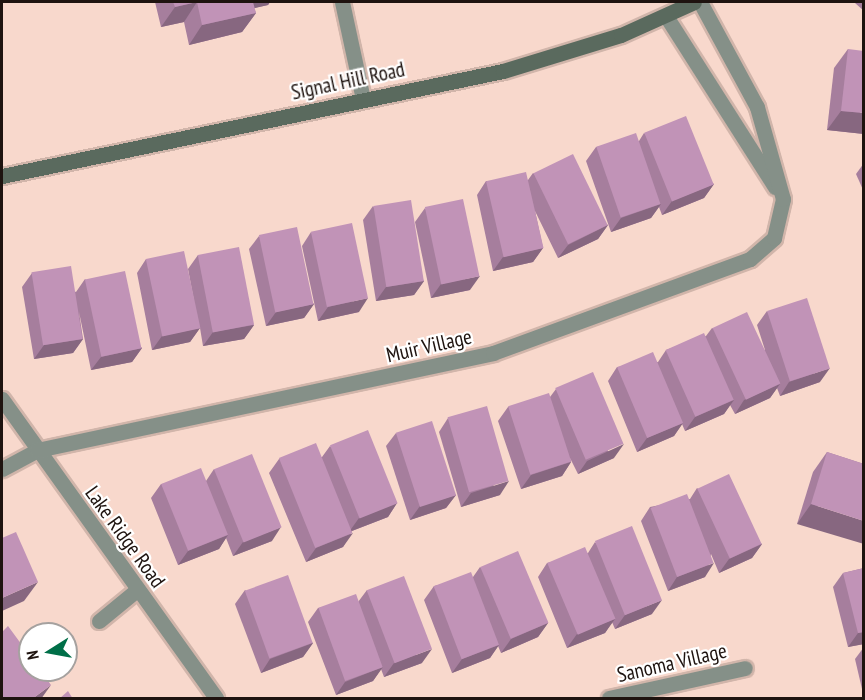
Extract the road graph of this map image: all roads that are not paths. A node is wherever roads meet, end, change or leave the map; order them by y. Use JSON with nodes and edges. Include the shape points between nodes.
{"nodes":[{"id":1,"x":342,"y":2,"type":"edge"},
{"id":2,"x":694,"y":2,"type":"edge"},
{"id":3,"x":700,"y":2,"type":"edge"},
{"id":4,"x":666,"y":16,"type":"junction"},
{"id":5,"x":363,"y":99,"type":"junction"},
{"id":6,"x":2,"y":176,"type":"edge"},
{"id":7,"x":783,"y":199,"type":"junction"},
{"id":8,"x":2,"y":399,"type":"edge"},
{"id":9,"x":37,"y":450,"type":"junction"},
{"id":10,"x":2,"y":469,"type":"edge"},
{"id":11,"x":138,"y":589,"type":"junction"},
{"id":12,"x":99,"y":621,"type":"dead end"},
{"id":13,"x":745,"y":668,"type":"dead end"},
{"id":14,"x":216,"y":699,"type":"edge"},
{"id":15,"x":609,"y":699,"type":"edge"}],
"edges":[{"from":1,"to":5,"type":"street"},
{"from":2,"to":4,"type":"street","name":"Signal Hill Road"},
{"from":3,"to":7,"type":"street","name":"Muir Village","via":[[757,107]]},
{"from":4,"to":5,"type":"street","name":"Signal Hill Road","via":[[566,55]]},
{"from":4,"to":7,"type":"street"},
{"from":5,"to":6,"type":"street","name":"Signal Hill Road"},
{"from":7,"to":9,"type":"street","name":"Muir Village","via":[[774,238],[750,259],[493,353]]},
{"from":8,"to":9,"type":"street","name":"Lake Ridge Road"},
{"from":9,"to":10,"type":"street","name":"Muir Village"},
{"from":9,"to":11,"type":"street","name":"Lake Ridge Road"},
{"from":11,"to":12,"type":"street"},
{"from":11,"to":14,"type":"street","name":"Lake Ridge Road"},
{"from":13,"to":15,"type":"street","name":"Sanoma Village"}]}
